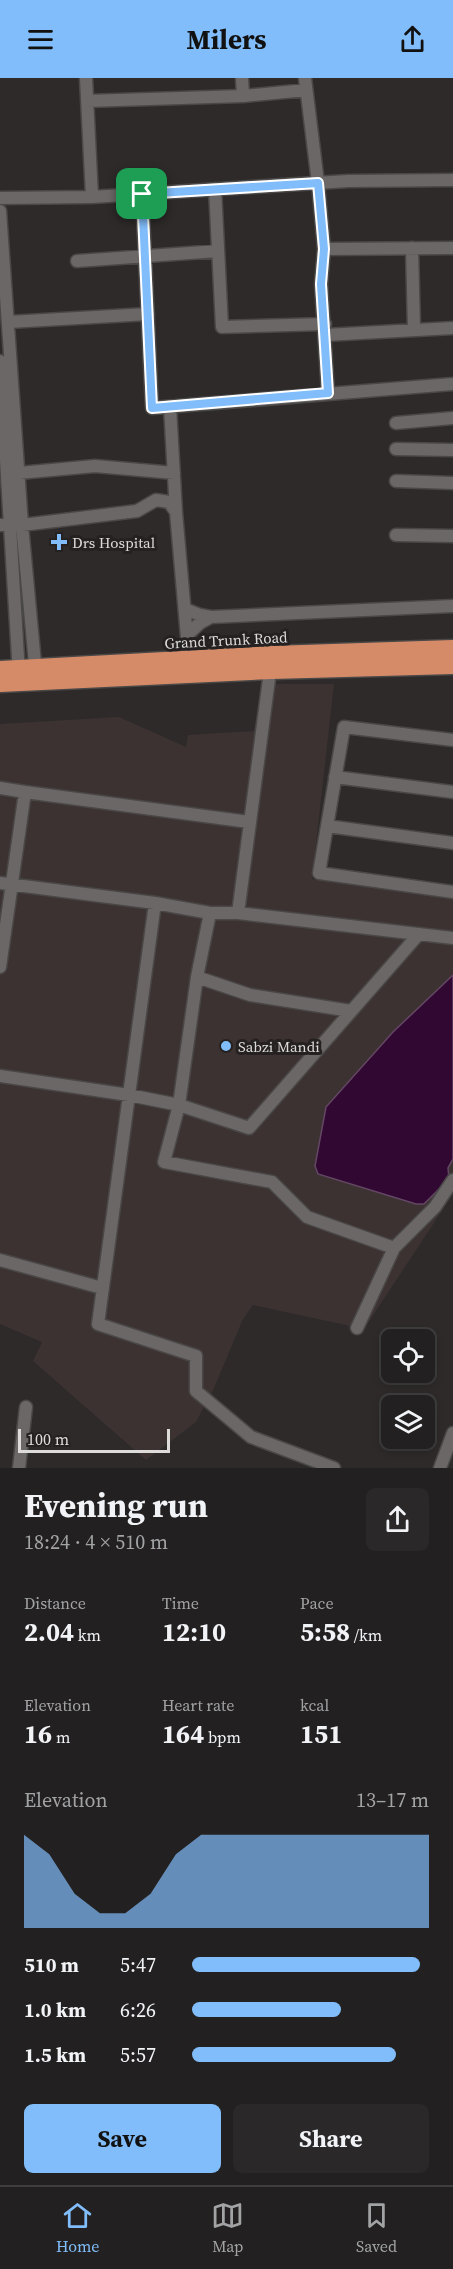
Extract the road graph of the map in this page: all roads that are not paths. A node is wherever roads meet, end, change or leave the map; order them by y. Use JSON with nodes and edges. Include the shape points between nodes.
{"nodes":[{"id":1,"x":86,"y":78,"type":"edge"},
{"id":2,"x":242,"y":78,"type":"edge"},
{"id":3,"x":305,"y":84,"type":"edge"},
{"id":4,"x":243,"y":96,"type":"junction"},
{"id":5,"x":87,"y":101,"type":"junction"},
{"id":6,"x":453,"y":180,"type":"edge"},
{"id":7,"x":318,"y":183,"type":"junction"},
{"id":8,"x":215,"y":189,"type":"junction"},
{"id":9,"x":142,"y":194,"type":"junction"},
{"id":10,"x":92,"y":197,"type":"junction"},
{"id":11,"x":0,"y":198,"type":"edge"},
{"id":12,"x":0,"y":211,"type":"edge"},
{"id":13,"x":412,"y":248,"type":"junction"},
{"id":14,"x":453,"y":248,"type":"edge"},
{"id":15,"x":324,"y":249,"type":"junction"},
{"id":16,"x":218,"y":251,"type":"junction"},
{"id":17,"x":145,"y":258,"type":"junction"},
{"id":18,"x":77,"y":261,"type":"dead end"},
{"id":19,"x":3,"y":304,"type":"edge"},
{"id":20,"x":148,"y":314,"type":"junction"},
{"id":21,"x":9,"y":322,"type":"junction"},
{"id":22,"x":453,"y":328,"type":"edge"},
{"id":23,"x":325,"y":329,"type":"junction"},
{"id":24,"x":414,"y":329,"type":"junction"},
{"id":25,"x":0,"y":361,"type":"edge"},
{"id":26,"x":453,"y":384,"type":"edge"},
{"id":27,"x":328,"y":393,"type":"junction"},
{"id":28,"x":6,"y":405,"type":"edge"},
{"id":29,"x":170,"y":407,"type":"junction"},
{"id":30,"x":453,"y":418,"type":"edge"},
{"id":31,"x":396,"y":423,"type":"dead end"},
{"id":32,"x":396,"y":449,"type":"dead end"},
{"id":33,"x":453,"y":450,"type":"edge"},
{"id":34,"x":19,"y":473,"type":"junction"},
{"id":35,"x":174,"y":473,"type":"junction"},
{"id":36,"x":396,"y":482,"type":"dead end"},
{"id":37,"x":453,"y":483,"type":"edge"},
{"id":38,"x":176,"y":512,"type":"junction"},
{"id":39,"x":5,"y":525,"type":"edge"},
{"id":40,"x":22,"y":525,"type":"junction"},
{"id":41,"x":396,"y":535,"type":"dead end"},
{"id":42,"x":453,"y":536,"type":"edge"},
{"id":43,"x":453,"y":606,"type":"edge"},
{"id":44,"x":185,"y":609,"type":"junction"},
{"id":45,"x":211,"y":617,"type":"junction"},
{"id":46,"x":187,"y":635,"type":"junction"},
{"id":47,"x":453,"y":649,"type":"edge"},
{"id":48,"x":189,"y":660,"type":"junction"},
{"id":49,"x":272,"y":663,"type":"junction"},
{"id":50,"x":453,"y":665,"type":"edge"},
{"id":51,"x":14,"y":674,"type":"edge"},
{"id":52,"x":453,"y":740,"type":"edge"},
{"id":53,"x":335,"y":777,"type":"junction"},
{"id":54,"x":0,"y":788,"type":"edge"},
{"id":55,"x":25,"y":792,"type":"junction"},
{"id":56,"x":453,"y":792,"type":"edge"},
{"id":57,"x":249,"y":822,"type":"junction"},
{"id":58,"x":327,"y":826,"type":"junction"},
{"id":59,"x":453,"y":843,"type":"edge"},
{"id":60,"x":5,"y":884,"type":"edge"},
{"id":61,"x":453,"y":892,"type":"edge"},
{"id":62,"x":155,"y":903,"type":"junction"},
{"id":63,"x":210,"y":913,"type":"junction"},
{"id":64,"x":238,"y":913,"type":"junction"},
{"id":65,"x":418,"y":935,"type":"junction"},
{"id":66,"x":453,"y":938,"type":"edge"},
{"id":67,"x":0,"y":967,"type":"edge"},
{"id":68,"x":197,"y":977,"type":"junction"},
{"id":69,"x":351,"y":1011,"type":"junction"},
{"id":70,"x":0,"y":1076,"type":"edge"},
{"id":71,"x":129,"y":1095,"type":"junction"},
{"id":72,"x":178,"y":1105,"type":"junction"},
{"id":73,"x":453,"y":1180,"type":"edge"},
{"id":74,"x":394,"y":1248,"type":"junction"},
{"id":75,"x":0,"y":1260,"type":"edge"},
{"id":76,"x":102,"y":1288,"type":"junction"},
{"id":77,"x":357,"y":1328,"type":"dead end"},
{"id":78,"x":26,"y":1407,"type":"dead end"},
{"id":79,"x":453,"y":1433,"type":"edge"},
{"id":80,"x":19,"y":1468,"type":"edge"},
{"id":81,"x":334,"y":1468,"type":"edge"},
{"id":82,"x":440,"y":1468,"type":"edge"}],
"edges":[{"from":1,"to":5,"type":"street"},
{"from":2,"to":4,"type":"street"},
{"from":3,"to":4,"type":"street"},
{"from":3,"to":7,"type":"street"},
{"from":4,"to":5,"type":"street"},
{"from":5,"to":10,"type":"street"},
{"from":6,"to":7,"type":"street"},
{"from":7,"to":8,"type":"street"},
{"from":7,"to":15,"type":"street"},
{"from":8,"to":9,"type":"street"},
{"from":8,"to":16,"type":"street"},
{"from":9,"to":10,"type":"street"},
{"from":9,"to":17,"type":"street"},
{"from":10,"to":11,"type":"street"},
{"from":12,"to":19,"type":"street"},
{"from":13,"to":14,"type":"street"},
{"from":13,"to":15,"type":"street"},
{"from":13,"to":24,"type":"street"},
{"from":15,"to":23,"type":"street","via":[[321,284]]},
{"from":16,"to":17,"type":"street"},
{"from":16,"to":23,"type":"street","via":[[222,327]]},
{"from":17,"to":18,"type":"street"},
{"from":17,"to":20,"type":"street"},
{"from":19,"to":21,"type":"street"},
{"from":20,"to":21,"type":"street"},
{"from":20,"to":29,"type":"street","via":[[152,408]]},
{"from":21,"to":28,"type":"street"},
{"from":22,"to":24,"type":"street"},
{"from":23,"to":24,"type":"street","via":[[385,333]]},
{"from":23,"to":27,"type":"street"},
{"from":25,"to":28,"type":"street"},
{"from":26,"to":27,"type":"street"},
{"from":27,"to":29,"type":"street"},
{"from":28,"to":34,"type":"street"},
{"from":28,"to":39,"type":"street"},
{"from":29,"to":35,"type":"street"},
{"from":30,"to":31,"type":"street"},
{"from":32,"to":33,"type":"street"},
{"from":34,"to":35,"type":"street","via":[[94,466]]},
{"from":34,"to":40,"type":"street"},
{"from":35,"to":38,"type":"street"},
{"from":36,"to":37,"type":"street"},
{"from":38,"to":40,"type":"street","via":[[169,502],[156,500],[137,512]]},
{"from":38,"to":44,"type":"street"},
{"from":39,"to":40,"type":"street"},
{"from":39,"to":51,"type":"street"},
{"from":40,"to":51,"type":"street"},
{"from":41,"to":42,"type":"street"},
{"from":43,"to":45,"type":"street"},
{"from":44,"to":45,"type":"street"},
{"from":44,"to":46,"type":"street"},
{"from":45,"to":46,"type":"street"},
{"from":46,"to":48,"type":"street"},
{"from":47,"to":49,"type":"highway","name":"Grand Trunk Road"},
{"from":48,"to":49,"type":"highway","name":"Grand Trunk Road"},
{"from":48,"to":51,"type":"highway","name":"Grand Trunk Road"},
{"from":49,"to":50,"type":"highway","name":"Grand Trunk Road"},
{"from":49,"to":51,"type":"highway","name":"Grand Trunk Road"},
{"from":49,"to":57,"type":"street"},
{"from":52,"to":53,"type":"street","via":[[344,727]]},
{"from":53,"to":56,"type":"street"},
{"from":53,"to":58,"type":"street"},
{"from":54,"to":55,"type":"street"},
{"from":55,"to":57,"type":"street"},
{"from":55,"to":60,"type":"street"},
{"from":57,"to":64,"type":"street"},
{"from":58,"to":59,"type":"street"},
{"from":58,"to":61,"type":"street","via":[[319,873]]},
{"from":60,"to":62,"type":"street"},
{"from":60,"to":67,"type":"street"},
{"from":62,"to":63,"type":"street"},
{"from":62,"to":71,"type":"street"},
{"from":63,"to":64,"type":"street"},
{"from":63,"to":68,"type":"street"},
{"from":64,"to":65,"type":"street"},
{"from":65,"to":66,"type":"street"},
{"from":65,"to":69,"type":"street"},
{"from":68,"to":69,"type":"street","via":[[250,995]]},
{"from":68,"to":72,"type":"street"},
{"from":69,"to":72,"type":"street","via":[[249,1128]]},
{"from":70,"to":71,"type":"street"},
{"from":71,"to":72,"type":"street"},
{"from":71,"to":76,"type":"street"},
{"from":72,"to":74,"type":"street","via":[[164,1162],[272,1182],[307,1217]]},
{"from":73,"to":74,"type":"street","via":[[435,1207]]},
{"from":74,"to":77,"type":"street"},
{"from":75,"to":76,"type":"street"},
{"from":76,"to":81,"type":"street","via":[[98,1324],[196,1356],[196,1391],[251,1437]]},
{"from":78,"to":80,"type":"street"},
{"from":79,"to":82,"type":"street"}]}
